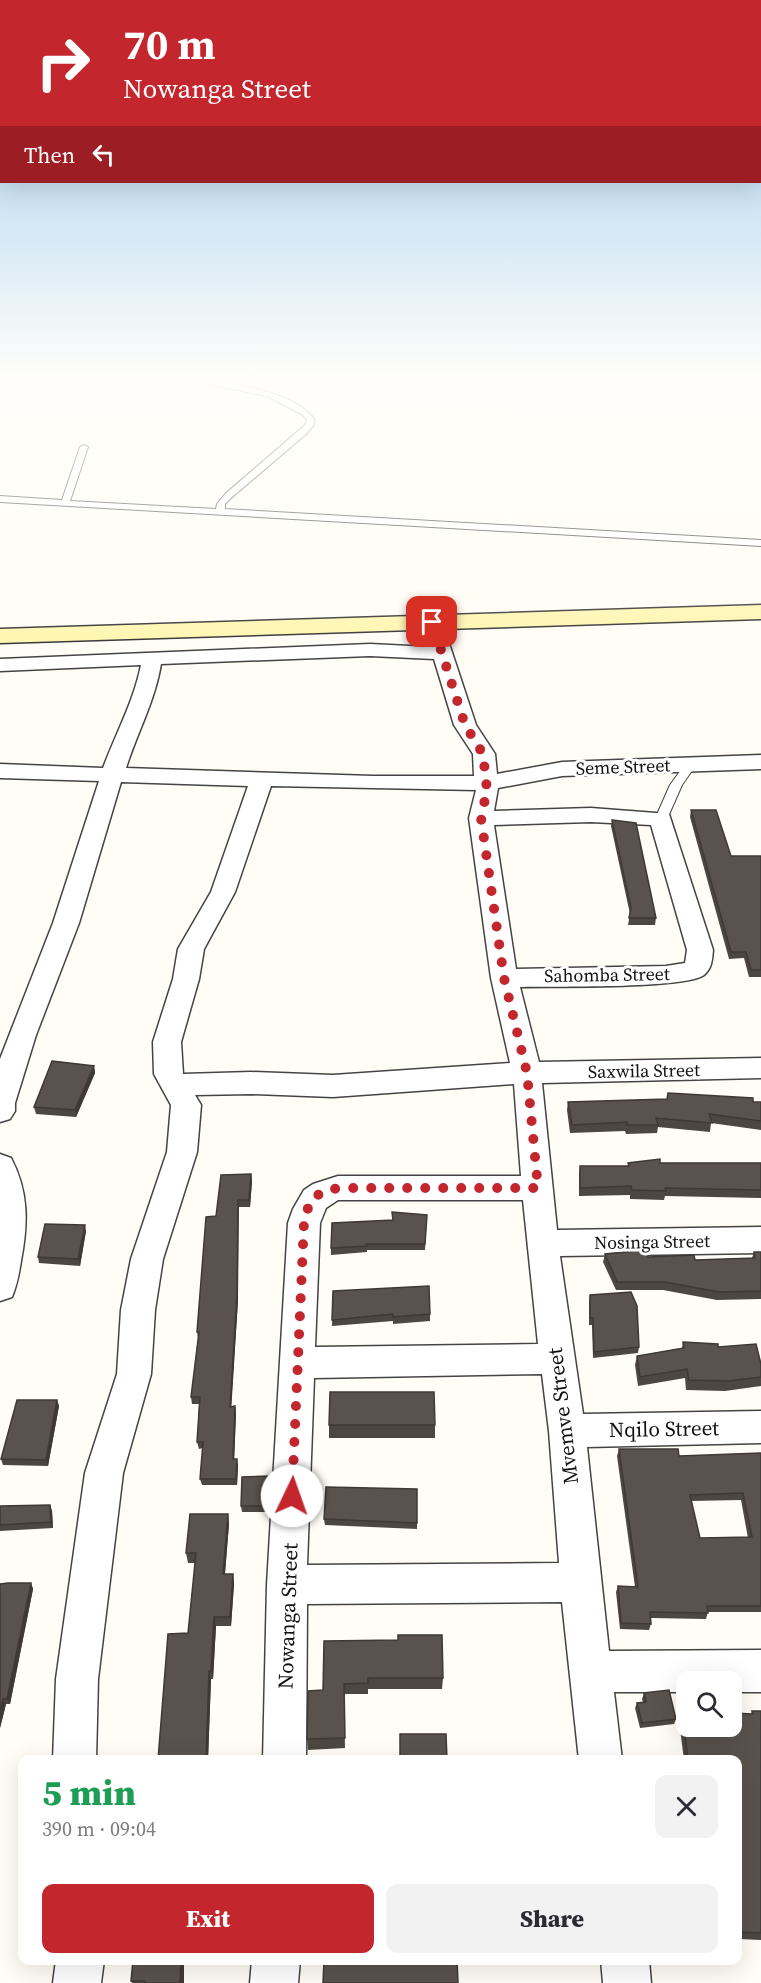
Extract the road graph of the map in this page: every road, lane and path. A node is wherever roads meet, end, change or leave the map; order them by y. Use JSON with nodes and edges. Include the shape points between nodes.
{"nodes":[{"id":1,"x":77,"y":468,"type":"edge"},
{"id":2,"x":261,"y":468,"type":"edge"},
{"id":3,"x":0,"y":499,"type":"edge"},
{"id":4,"x":65,"y":502,"type":"junction"},
{"id":5,"x":220,"y":512,"type":"junction"},
{"id":6,"x":761,"y":543,"type":"edge"},
{"id":7,"x":761,"y":612,"type":"edge"},
{"id":8,"x":432,"y":622,"type":"junction"},
{"id":9,"x":0,"y":636,"type":"edge"},
{"id":10,"x":442,"y":654,"type":"junction"},
{"id":11,"x":152,"y":660,"type":"junction"},
{"id":12,"x":0,"y":665,"type":"edge"},
{"id":13,"x":761,"y":762,"type":"edge"},
{"id":14,"x":690,"y":765,"type":"junction"},
{"id":15,"x":0,"y":771,"type":"edge"},
{"id":16,"x":112,"y":774,"type":"junction"},
{"id":17,"x":262,"y":778,"type":"junction"},
{"id":18,"x":486,"y":783,"type":"junction"},
{"id":19,"x":481,"y":818,"type":"junction"},
{"id":20,"x":661,"y":819,"type":"junction"},
{"id":21,"x":504,"y":978,"type":"junction"},
{"id":22,"x":761,"y":1068,"type":"edge"},
{"id":23,"x":527,"y":1073,"type":"junction"},
{"id":24,"x":174,"y":1085,"type":"junction"},
{"id":25,"x":0,"y":1111,"type":"edge"},
{"id":26,"x":0,"y":1166,"type":"edge"},
{"id":27,"x":538,"y":1188,"type":"junction"},
{"id":28,"x":761,"y":1240,"type":"edge"},
{"id":29,"x":542,"y":1243,"type":"junction"},
{"id":30,"x":0,"y":1287,"type":"edge"},
{"id":31,"x":557,"y":1359,"type":"junction"},
{"id":32,"x":298,"y":1363,"type":"junction"},
{"id":33,"x":761,"y":1427,"type":"edge"},
{"id":34,"x":567,"y":1431,"type":"junction"},
{"id":35,"x":580,"y":1582,"type":"junction"},
{"id":36,"x":287,"y":1585,"type":"junction"},
{"id":37,"x":761,"y":1671,"type":"edge"},
{"id":38,"x":591,"y":1672,"type":"junction"},
{"id":39,"x":75,"y":1755,"type":"edge"},
{"id":40,"x":284,"y":1755,"type":"edge"},
{"id":41,"x":600,"y":1755,"type":"edge"},
{"id":42,"x":79,"y":1965,"type":"edge"},
{"id":43,"x":276,"y":1965,"type":"edge"},
{"id":44,"x":625,"y":1965,"type":"edge"},
{"id":45,"x":77,"y":1983,"type":"edge"},
{"id":46,"x":274,"y":1983,"type":"edge"},
{"id":47,"x":627,"y":1983,"type":"edge"}],
"edges":[{"from":1,"to":4,"type":"lane"},
{"from":2,"to":5,"type":"lane","via":[[228,496]]},
{"from":3,"to":4,"type":"lane"},
{"from":4,"to":5,"type":"lane"},
{"from":5,"to":6,"type":"lane"},
{"from":7,"to":8,"type":"main road"},
{"from":8,"to":9,"type":"main road"},
{"from":8,"to":10,"type":"street"},
{"from":10,"to":11,"type":"street","via":[[370,650]]},
{"from":10,"to":18,"type":"street","via":[[465,725],[483,754]]},
{"from":11,"to":12,"type":"street"},
{"from":11,"to":16,"type":"street","via":[[146,691]]},
{"from":13,"to":14,"type":"street","name":"Seme Street"},
{"from":14,"to":18,"type":"street","name":"Seme Street","via":[[562,769]]},
{"from":14,"to":20,"type":"lane"},
{"from":15,"to":16,"type":"street","name":"Seme Street"},
{"from":16,"to":17,"type":"street","name":"Seme Street"},
{"from":16,"to":25,"type":"street","via":[[66,923],[22,1035]]},
{"from":17,"to":18,"type":"street","name":"Seme Street"},
{"from":17,"to":24,"type":"street","via":[[223,892],[191,949],[168,1042],[168,1074]]},
{"from":18,"to":19,"type":"street"},
{"from":19,"to":20,"type":"street","via":[[591,815]]},
{"from":19,"to":21,"type":"street"},
{"from":20,"to":21,"type":"street","name":"Sahomba Street","via":[[700,950],[699,964],[693,970],[649,977]]},
{"from":21,"to":23,"type":"street"},
{"from":22,"to":23,"type":"street","name":"Saxwila Street"},
{"from":23,"to":24,"type":"street","name":"Saxwila Street","via":[[333,1086]]},
{"from":23,"to":27,"type":"street","name":"Mvemve Street"},
{"from":24,"to":39,"type":"street","via":[[186,1105],[182,1152],[147,1259],[138,1310],[134,1374],[104,1473],[77,1679]]},
{"from":26,"to":30,"type":"street","via":[[10,1195],[11,1228]]},
{"from":27,"to":29,"type":"street","name":"Mvemve Street"},
{"from":27,"to":32,"type":"street","name":"Nowanga Street","via":[[338,1188],[313,1198],[304,1222]]},
{"from":28,"to":29,"type":"street","name":"Nosinga Street"},
{"from":29,"to":31,"type":"street","name":"Mvemve Street"},
{"from":31,"to":32,"type":"street"},
{"from":31,"to":34,"type":"street","name":"Mvemve Street"},
{"from":32,"to":36,"type":"street","name":"Nowanga Street"},
{"from":33,"to":34,"type":"street","name":"Nqilo Street"},
{"from":34,"to":35,"type":"street","name":"Mvemve Street"},
{"from":35,"to":36,"type":"street"},
{"from":35,"to":38,"type":"street","name":"Mvemve Street"},
{"from":36,"to":40,"type":"street","name":"Nowanga Street"},
{"from":37,"to":38,"type":"street"},
{"from":38,"to":41,"type":"street","name":"Mvemve Street"},
{"from":42,"to":45,"type":"street"},
{"from":43,"to":46,"type":"street"},
{"from":44,"to":47,"type":"street"}]}
